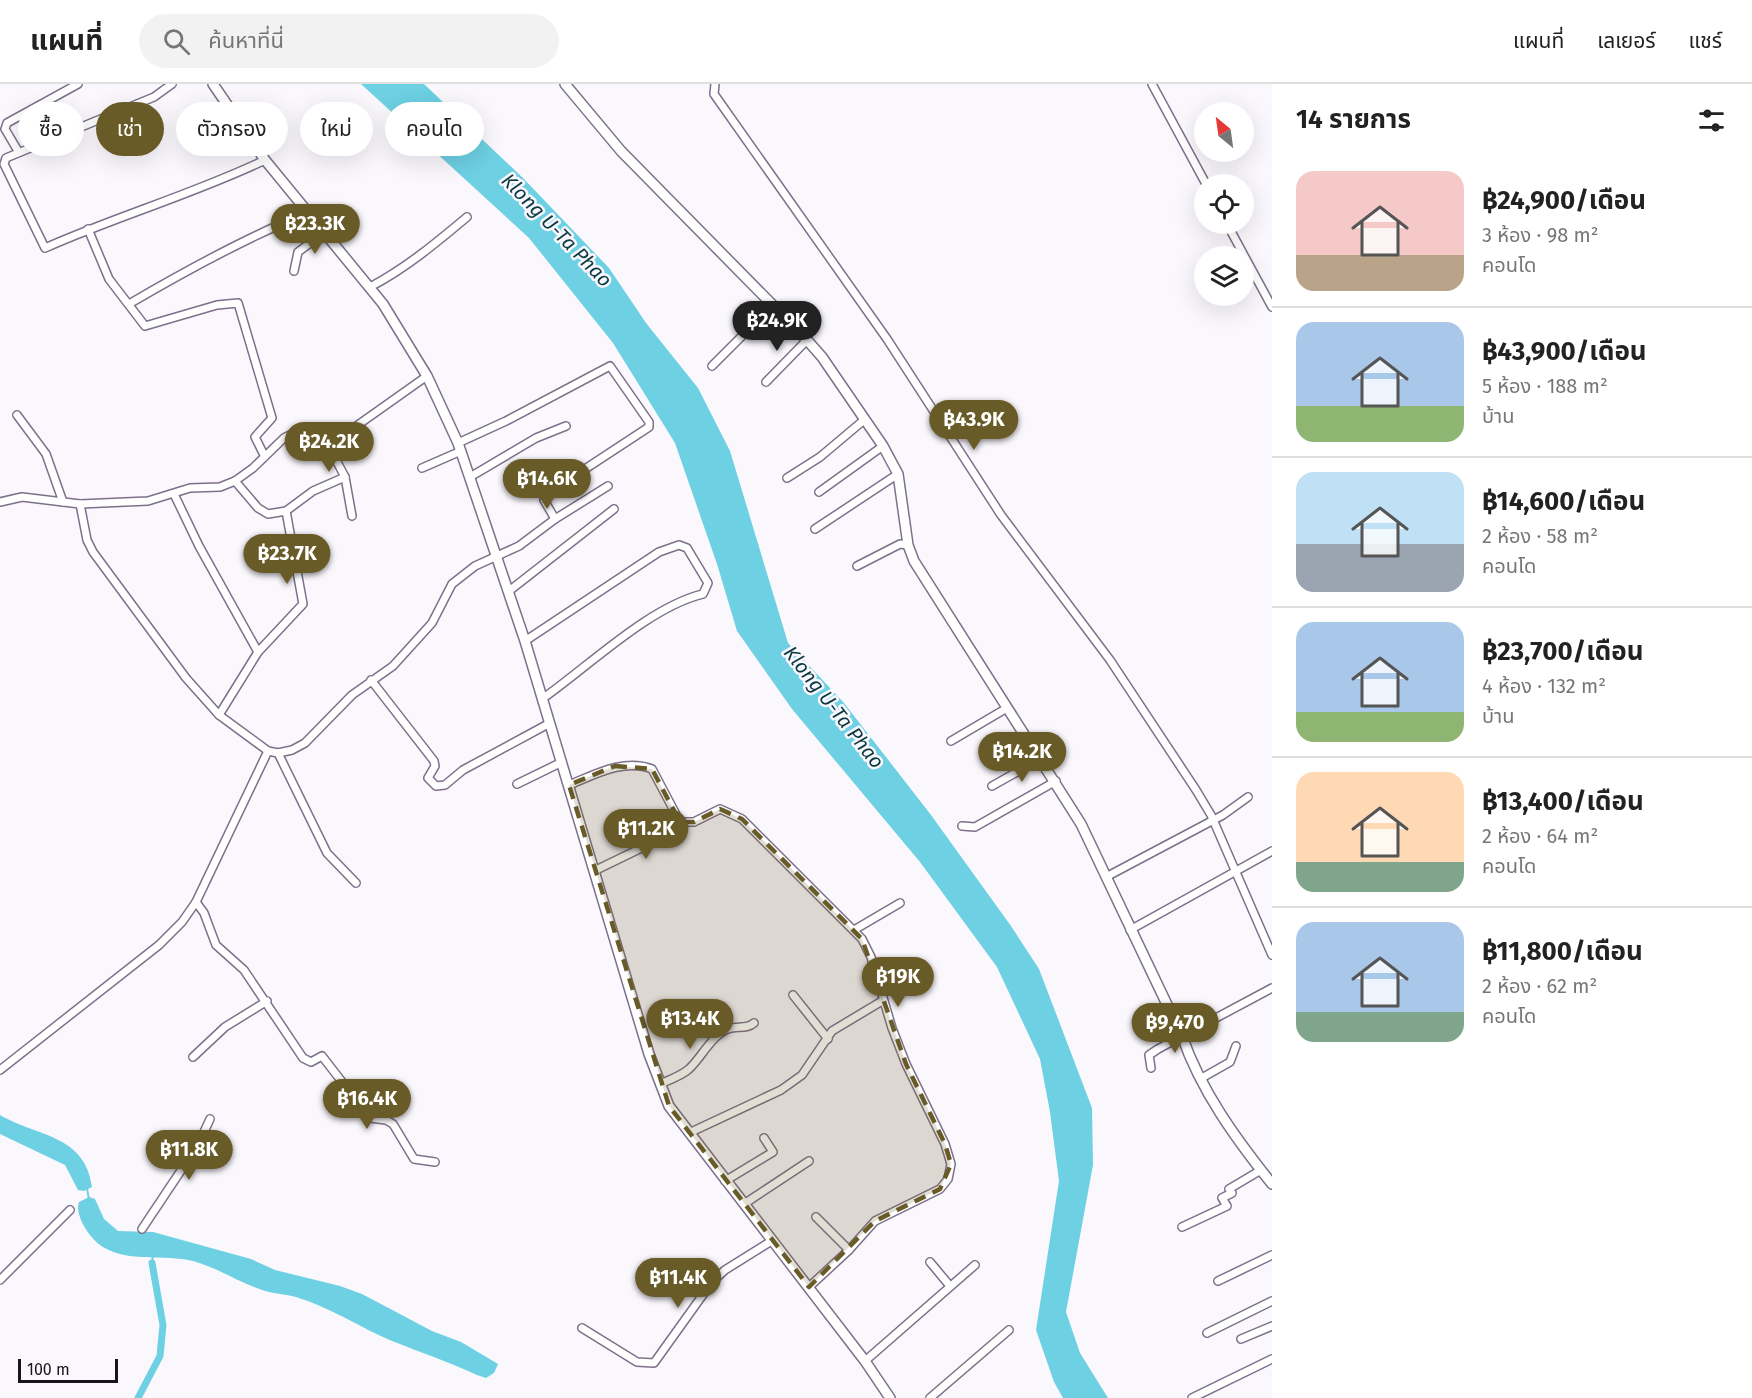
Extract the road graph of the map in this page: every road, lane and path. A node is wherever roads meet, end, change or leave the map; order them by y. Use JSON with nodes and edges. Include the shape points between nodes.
{"nodes":[{"id":1,"x":78,"y":84,"type":"edge"},
{"id":2,"x":172,"y":84,"type":"edge"},
{"id":3,"x":213,"y":84,"type":"edge"},
{"id":4,"x":565,"y":84,"type":"edge"},
{"id":5,"x":715,"y":84,"type":"edge"},
{"id":6,"x":1152,"y":84,"type":"edge"},
{"id":7,"x":45,"y":102,"type":"edge"},
{"id":8,"x":18,"y":117,"type":"edge"},
{"id":9,"x":84,"y":125,"type":"edge"},
{"id":10,"x":18,"y":151,"type":"joint"},
{"id":11,"x":265,"y":160,"type":"junction"},
{"id":12,"x":1201,"y":174,"type":"edge"},
{"id":13,"x":307,"y":213,"type":"junction"},
{"id":14,"x":467,"y":217,"type":"dead end"},
{"id":15,"x":88,"y":229,"type":"junction"},
{"id":16,"x":325,"y":232,"type":"junction"},
{"id":17,"x":1232,"y":234,"type":"edge"},
{"id":18,"x":294,"y":271,"type":"dead end"},
{"id":19,"x":370,"y":286,"type":"junction"},
{"id":20,"x":129,"y":304,"type":"junction"},
{"id":21,"x":773,"y":306,"type":"junction"},
{"id":22,"x":1272,"y":307,"type":"edge"},
{"id":23,"x":807,"y":340,"type":"junction"},
{"id":24,"x":712,"y":366,"type":"dead end"},
{"id":25,"x":428,"y":376,"type":"junction"},
{"id":26,"x":766,"y":382,"type":"dead end"},
{"id":27,"x":17,"y":415,"type":"dead end"},
{"id":28,"x":864,"y":420,"type":"junction"},
{"id":29,"x":566,"y":426,"type":"dead end"},
{"id":30,"x":339,"y":427,"type":"junction"},
{"id":31,"x":883,"y":446,"type":"junction"},
{"id":32,"x":460,"y":447,"type":"junction"},
{"id":33,"x":264,"y":455,"type":"junction"},
{"id":34,"x":422,"y":468,"type":"dead end"},
{"id":35,"x":898,"y":474,"type":"junction"},
{"id":36,"x":345,"y":477,"type":"junction"},
{"id":37,"x":470,"y":477,"type":"junction"},
{"id":38,"x":788,"y":478,"type":"dead end"},
{"id":39,"x":235,"y":481,"type":"junction"},
{"id":40,"x":608,"y":486,"type":"dead end"},
{"id":41,"x":819,"y":492,"type":"dead end"},
{"id":42,"x":174,"y":494,"type":"junction"},
{"id":43,"x":0,"y":502,"type":"edge"},
{"id":44,"x":63,"y":502,"type":"junction"},
{"id":45,"x":80,"y":504,"type":"junction"},
{"id":46,"x":614,"y":509,"type":"dead end"},
{"id":47,"x":286,"y":511,"type":"junction"},
{"id":48,"x":352,"y":516,"type":"dead end"},
{"id":49,"x":555,"y":519,"type":"junction"},
{"id":50,"x":815,"y":529,"type":"dead end"},
{"id":51,"x":908,"y":545,"type":"junction"},
{"id":52,"x":496,"y":555,"type":"junction"},
{"id":53,"x":857,"y":566,"type":"dead end"},
{"id":54,"x":509,"y":591,"type":"junction"},
{"id":55,"x":525,"y":641,"type":"junction"},
{"id":56,"x":258,"y":652,"type":"junction"},
{"id":57,"x":370,"y":680,"type":"junction"},
{"id":58,"x":542,"y":699,"type":"junction"},
{"id":59,"x":1006,"y":708,"type":"junction"},
{"id":60,"x":219,"y":715,"type":"junction"},
{"id":61,"x":550,"y":723,"type":"junction"},
{"id":62,"x":951,"y":741,"type":"dead end"},
{"id":63,"x":268,"y":751,"type":"junction"},
{"id":64,"x":278,"y":753,"type":"junction"},
{"id":65,"x":1040,"y":759,"type":"junction"},
{"id":66,"x":562,"y":762,"type":"junction"},
{"id":67,"x":1056,"y":781,"type":"junction"},
{"id":68,"x":517,"y":784,"type":"dead end"},
{"id":69,"x":568,"y":785,"type":"junction"},
{"id":70,"x":992,"y":786,"type":"dead end"},
{"id":71,"x":1248,"y":797,"type":"dead end"},
{"id":72,"x":1213,"y":819,"type":"junction"},
{"id":73,"x":680,"y":822,"type":"junction"},
{"id":74,"x":962,"y":826,"type":"dead end"},
{"id":75,"x":1272,"y":851,"type":"edge"},
{"id":76,"x":594,"y":871,"type":"junction"},
{"id":77,"x":1235,"y":872,"type":"junction"},
{"id":78,"x":1106,"y":877,"type":"junction"},
{"id":79,"x":356,"y":883,"type":"dead end"},
{"id":80,"x":196,"y":902,"type":"junction"},
{"id":81,"x":900,"y":903,"type":"dead end"},
{"id":82,"x":854,"y":930,"type":"junction"},
{"id":83,"x":1130,"y":930,"type":"junction"},
{"id":84,"x":1272,"y":955,"type":"edge"},
{"id":85,"x":1272,"y":987,"type":"edge"},
{"id":86,"x":793,"y":995,"type":"dead end"},
{"id":87,"x":267,"y":1001,"type":"junction"},
{"id":88,"x":882,"y":1001,"type":"junction"},
{"id":89,"x":754,"y":1023,"type":"dead end"},
{"id":90,"x":1182,"y":1036,"type":"junction"},
{"id":91,"x":828,"y":1039,"type":"junction"},
{"id":92,"x":1236,"y":1046,"type":"dead end"},
{"id":93,"x":193,"y":1057,"type":"dead end"},
{"id":94,"x":1151,"y":1068,"type":"dead end"},
{"id":95,"x":0,"y":1070,"type":"edge"},
{"id":96,"x":1200,"y":1079,"type":"junction"},
{"id":97,"x":660,"y":1084,"type":"junction"},
{"id":98,"x":210,"y":1119,"type":"dead end"},
{"id":99,"x":689,"y":1133,"type":"junction"},
{"id":100,"x":764,"y":1138,"type":"dead end"},
{"id":101,"x":809,"y":1161,"type":"dead end"},
{"id":102,"x":435,"y":1162,"type":"dead end"},
{"id":103,"x":1261,"y":1170,"type":"junction"},
{"id":104,"x":725,"y":1181,"type":"junction"},
{"id":105,"x":1272,"y":1184,"type":"edge"},
{"id":106,"x":744,"y":1204,"type":"junction"},
{"id":107,"x":70,"y":1210,"type":"dead end"},
{"id":108,"x":816,"y":1217,"type":"dead end"},
{"id":109,"x":1182,"y":1227,"type":"dead end"},
{"id":110,"x":142,"y":1229,"type":"dead end"},
{"id":111,"x":773,"y":1240,"type":"junction"},
{"id":112,"x":849,"y":1250,"type":"junction"},
{"id":113,"x":1272,"y":1255,"type":"edge"},
{"id":114,"x":930,"y":1262,"type":"dead end"},
{"id":115,"x":975,"y":1265,"type":"dead end"},
{"id":116,"x":0,"y":1280,"type":"edge"},
{"id":117,"x":1218,"y":1281,"type":"dead end"},
{"id":118,"x":950,"y":1286,"type":"junction"},
{"id":119,"x":809,"y":1287,"type":"junction"},
{"id":120,"x":1272,"y":1301,"type":"edge"},
{"id":121,"x":1272,"y":1326,"type":"edge"},
{"id":122,"x":582,"y":1329,"type":"dead end"},
{"id":123,"x":1010,"y":1330,"type":"dead end"},
{"id":124,"x":1207,"y":1333,"type":"dead end"},
{"id":125,"x":1241,"y":1339,"type":"dead end"},
{"id":126,"x":1272,"y":1359,"type":"edge"},
{"id":127,"x":865,"y":1361,"type":"junction"},
{"id":128,"x":939,"y":1396,"type":"edge"},
{"id":129,"x":890,"y":1398,"type":"edge"},
{"id":130,"x":930,"y":1398,"type":"edge"},
{"id":131,"x":1192,"y":1398,"type":"edge"}],
"edges":[{"from":1,"to":7,"type":"street"},
{"from":2,"to":9,"type":"street","via":[[154,97]]},
{"from":3,"to":11,"type":"street"},
{"from":4,"to":21,"type":"street","via":[[621,151]]},
{"from":5,"to":72,"type":"street","via":[[714,94],[887,339],[1001,515],[1110,660]]},
{"from":6,"to":12,"type":"street"},
{"from":8,"to":10,"type":"street","via":[[7,123],[5,129]]},
{"from":10,"to":15,"type":"street","via":[[6,158],[4,164],[45,248]]},
{"from":11,"to":13,"type":"street"},
{"from":11,"to":15,"type":"street","via":[[202,188]]},
{"from":13,"to":16,"type":"street"},
{"from":13,"to":20,"type":"street","via":[[208,258]]},
{"from":14,"to":19,"type":"street","via":[[415,259]]},
{"from":15,"to":20,"type":"street","via":[[109,279]]},
{"from":16,"to":18,"type":"street","via":[[298,252]]},
{"from":16,"to":19,"type":"street"},
{"from":17,"to":22,"type":"street"},
{"from":19,"to":25,"type":"street"},
{"from":20,"to":33,"type":"street","via":[[145,326],[217,305],[238,303],[272,418],[255,437]]},
{"from":21,"to":23,"type":"street"},
{"from":21,"to":24,"type":"street"},
{"from":23,"to":26,"type":"street"},
{"from":23,"to":28,"type":"street"},
{"from":25,"to":30,"type":"street","via":[[355,427]]},
{"from":25,"to":32,"type":"street"},
{"from":27,"to":44,"type":"street","via":[[46,454]]},
{"from":28,"to":31,"type":"street"},
{"from":28,"to":38,"type":"street"},
{"from":29,"to":37,"type":"street","via":[[536,438]]},
{"from":30,"to":33,"type":"street","via":[[306,427],[284,438]]},
{"from":30,"to":36,"type":"street","via":[[336,459]]},
{"from":31,"to":35,"type":"street"},
{"from":31,"to":41,"type":"street"},
{"from":32,"to":34,"type":"street"},
{"from":32,"to":37,"type":"street"},
{"from":32,"to":49,"type":"street","via":[[610,366],[649,426],[547,494],[544,500]]},
{"from":33,"to":39,"type":"street"},
{"from":35,"to":50,"type":"street"},
{"from":35,"to":51,"type":"street"},
{"from":36,"to":47,"type":"street","via":[[313,491]]},
{"from":36,"to":48,"type":"street"},
{"from":37,"to":52,"type":"street"},
{"from":39,"to":42,"type":"street"},
{"from":39,"to":47,"type":"street","via":[[264,512]]},
{"from":40,"to":49,"type":"street"},
{"from":42,"to":45,"type":"street","via":[[148,501]]},
{"from":42,"to":56,"type":"street"},
{"from":43,"to":44,"type":"street","via":[[22,497]]},
{"from":44,"to":45,"type":"street"},
{"from":45,"to":60,"type":"street","via":[[93,552],[186,678]]},
{"from":46,"to":54,"type":"street"},
{"from":47,"to":56,"type":"street","via":[[303,604]]},
{"from":49,"to":52,"type":"street","via":[[519,546]]},
{"from":51,"to":53,"type":"street","via":[[900,544]]},
{"from":51,"to":59,"type":"street"},
{"from":52,"to":54,"type":"street"},
{"from":52,"to":57,"type":"street","via":[[452,584],[432,623],[415,645],[393,666]]},
{"from":54,"to":55,"type":"street"},
{"from":55,"to":58,"type":"street"},
{"from":55,"to":58,"type":"street","via":[[659,552],[679,545],[687,548],[708,583],[703,594],[682,599]]},
{"from":56,"to":60,"type":"street"},
{"from":57,"to":61,"type":"street","via":[[434,761],[428,778],[436,786],[445,785],[463,770]]},
{"from":57,"to":64,"type":"street","via":[[305,743]]},
{"from":58,"to":61,"type":"street"},
{"from":59,"to":62,"type":"street"},
{"from":59,"to":65,"type":"street"},
{"from":60,"to":63,"type":"street"},
{"from":61,"to":66,"type":"street"},
{"from":63,"to":64,"type":"street"},
{"from":63,"to":80,"type":"street"},
{"from":64,"to":79,"type":"street","via":[[327,853]]},
{"from":65,"to":67,"type":"street"},
{"from":65,"to":70,"type":"street"},
{"from":66,"to":68,"type":"street"},
{"from":66,"to":69,"type":"street"},
{"from":67,"to":74,"type":"street","via":[[975,826]]},
{"from":67,"to":78,"type":"street"},
{"from":69,"to":73,"type":"street","via":[[615,766],[647,767],[652,769]]},
{"from":69,"to":76,"type":"street"},
{"from":71,"to":72,"type":"street"},
{"from":72,"to":77,"type":"street"},
{"from":72,"to":78,"type":"street"},
{"from":73,"to":76,"type":"street","via":[[664,837]]},
{"from":73,"to":82,"type":"street","via":[[694,822],[720,809],[742,819]]},
{"from":75,"to":77,"type":"street"},
{"from":76,"to":97,"type":"street"},
{"from":77,"to":83,"type":"street"},
{"from":77,"to":84,"type":"street"},
{"from":78,"to":83,"type":"street"},
{"from":80,"to":87,"type":"street","via":[[216,945],[244,970]]},
{"from":80,"to":95,"type":"street","via":[[159,945]]},
{"from":81,"to":82,"type":"street"},
{"from":82,"to":88,"type":"street","via":[[871,957]]},
{"from":83,"to":90,"type":"street"},
{"from":85,"to":90,"type":"street"},
{"from":86,"to":91,"type":"street"},
{"from":87,"to":93,"type":"street","via":[[232,1022]]},
{"from":87,"to":102,"type":"street","via":[[306,1061],[322,1056],[370,1118],[393,1124],[414,1159]]},
{"from":88,"to":91,"type":"street","via":[[832,1030]]},
{"from":88,"to":112,"type":"street","via":[[951,1164],[948,1179],[940,1190],[875,1221]]},
{"from":89,"to":97,"type":"street","via":[[750,1027],[727,1029],[687,1071]]},
{"from":90,"to":94,"type":"street","via":[[1149,1055]]},
{"from":90,"to":96,"type":"street"},
{"from":91,"to":99,"type":"street","via":[[802,1075],[781,1090]]},
{"from":92,"to":96,"type":"street","via":[[1230,1062]]},
{"from":96,"to":103,"type":"street","via":[[1231,1131]]},
{"from":97,"to":99,"type":"street","via":[[669,1106]]},
{"from":98,"to":110,"type":"street","via":[[198,1145]]},
{"from":99,"to":104,"type":"street"},
{"from":100,"to":104,"type":"street","via":[[773,1152]]},
{"from":101,"to":106,"type":"street"},
{"from":103,"to":105,"type":"street"},
{"from":103,"to":109,"type":"street","via":[[1229,1189],[1232,1193],[1222,1198],[1227,1206]]},
{"from":104,"to":106,"type":"street"},
{"from":106,"to":111,"type":"street"},
{"from":107,"to":116,"type":"street"},
{"from":108,"to":112,"type":"street"},
{"from":111,"to":119,"type":"street"},
{"from":111,"to":122,"type":"street","via":[[712,1282],[654,1363],[637,1362]]},
{"from":112,"to":119,"type":"street"},
{"from":113,"to":117,"type":"street"},
{"from":114,"to":118,"type":"street"},
{"from":115,"to":118,"type":"street"},
{"from":118,"to":127,"type":"street"},
{"from":119,"to":127,"type":"street"},
{"from":120,"to":124,"type":"street"},
{"from":121,"to":125,"type":"street"},
{"from":123,"to":128,"type":"street"},
{"from":126,"to":131,"type":"street"},
{"from":127,"to":129,"type":"street"},
{"from":128,"to":130,"type":"street"}]}
